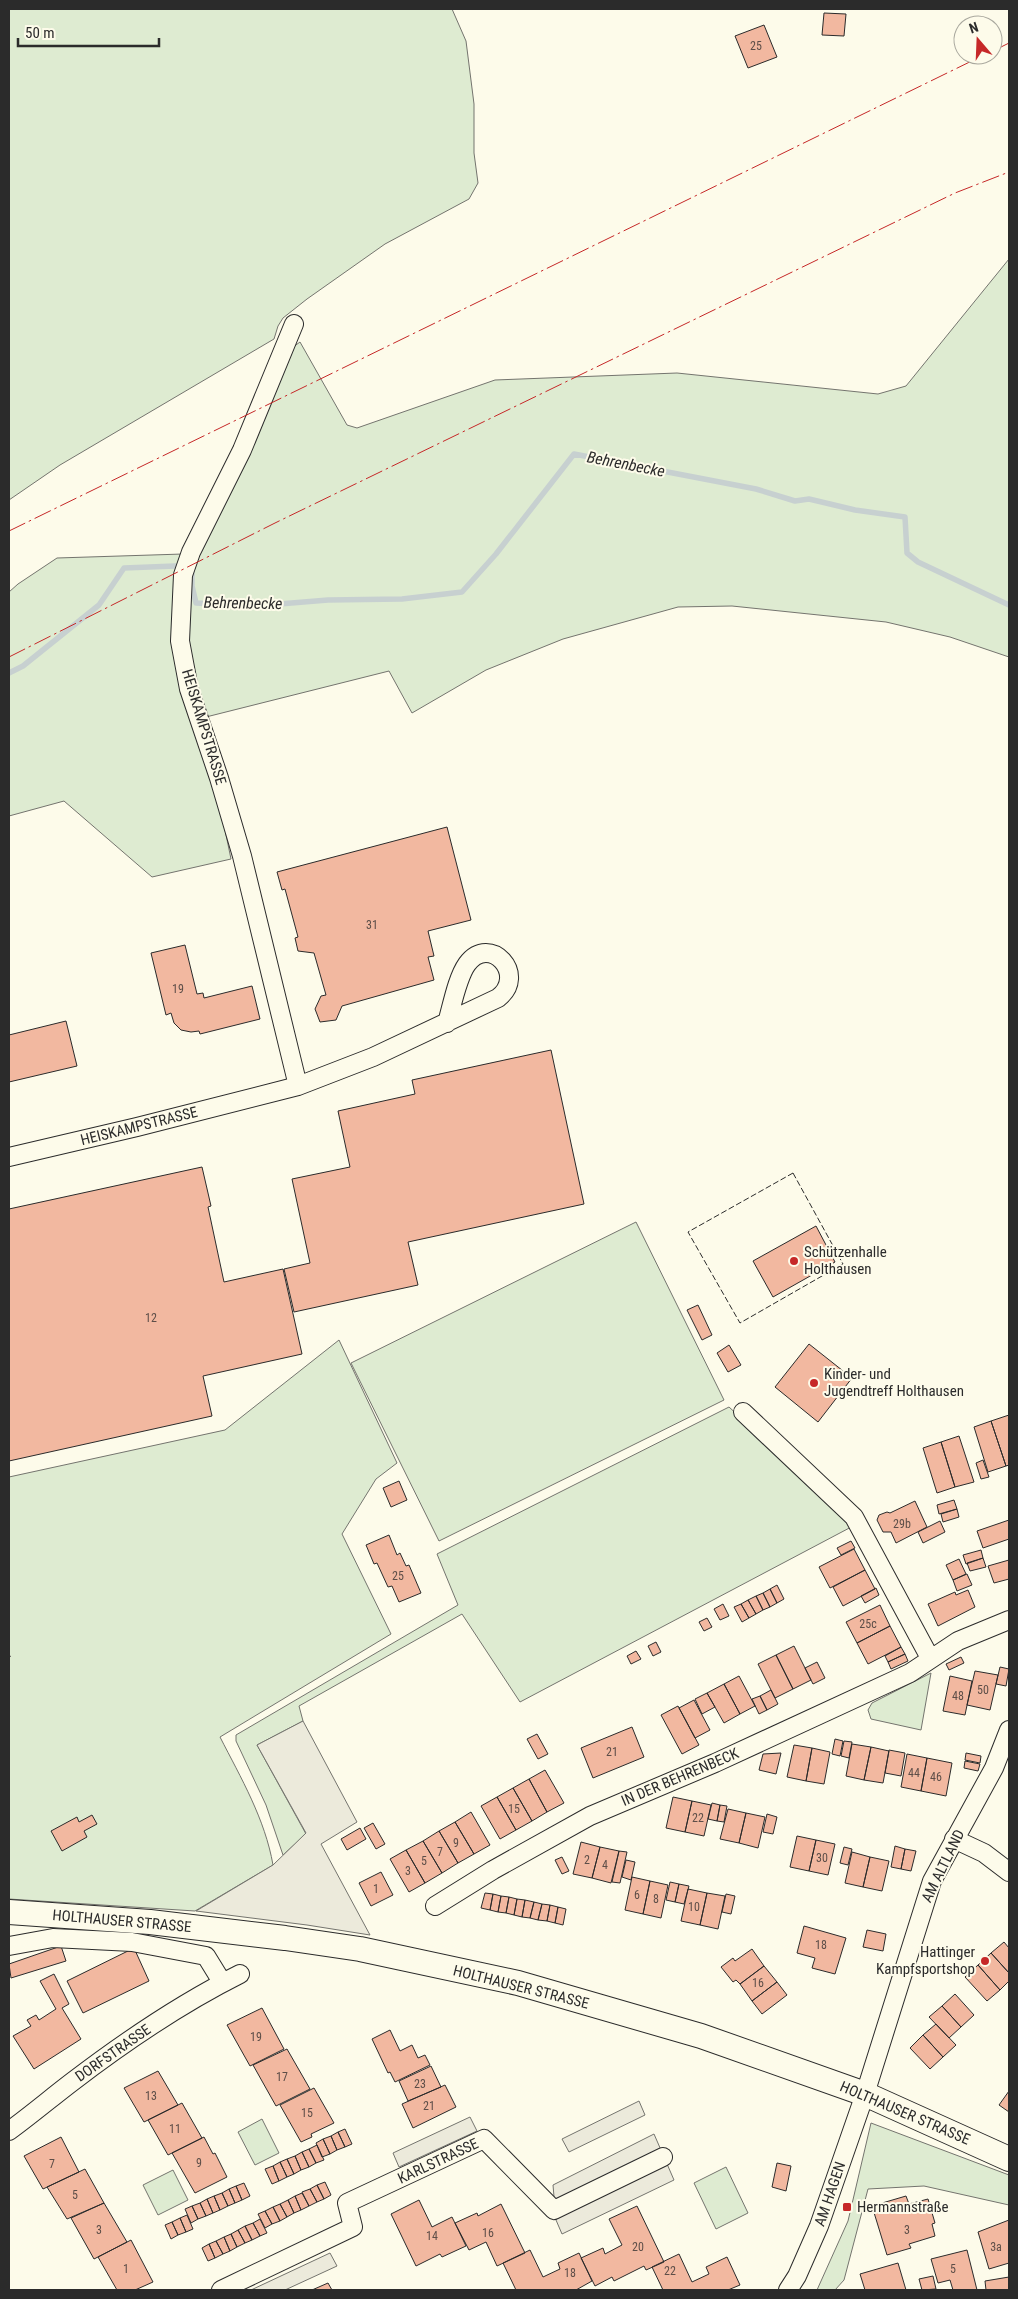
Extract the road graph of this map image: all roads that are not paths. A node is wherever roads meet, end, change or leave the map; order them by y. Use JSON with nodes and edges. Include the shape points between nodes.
{"nodes":[{"id":1,"x":294,"y":324,"type":"dead end"},
{"id":2,"x":447,"y":1023,"type":"dead end"},
{"id":3,"x":298,"y":1086,"type":"junction"},
{"id":4,"x":9,"y":1157,"type":"edge"},
{"id":5,"x":743,"y":1412,"type":"dead end"},
{"id":6,"x":1009,"y":1620,"type":"edge"},
{"id":7,"x":930,"y":1658,"type":"junction"},
{"id":8,"x":1009,"y":1730,"type":"edge"},
{"id":9,"x":954,"y":1839,"type":"junction"},
{"id":10,"x":1009,"y":1872,"type":"edge"},
{"id":11,"x":435,"y":1906,"type":"dead end"},
{"id":12,"x":9,"y":1912,"type":"edge"},
{"id":13,"x":9,"y":1946,"type":"edge"},
{"id":14,"x":240,"y":1974,"type":"dead end"},
{"id":15,"x":222,"y":1982,"type":"junction"},
{"id":16,"x":865,"y":2094,"type":"junction"},
{"id":17,"x":9,"y":2131,"type":"edge"},
{"id":18,"x":663,"y":2157,"type":"dead end"},
{"id":19,"x":1009,"y":2159,"type":"edge"},
{"id":20,"x":221,"y":2290,"type":"edge"},
{"id":21,"x":788,"y":2290,"type":"edge"}],
"edges":[{"from":1,"to":3,"type":"street","name":"HEISKAMPSTRASSE","via":[[242,450],[191,552],[182,583],[180,641],[189,689],[242,856]]},
{"from":2,"to":3,"type":"street","name":"HEISKAMPSTRASSE"},
{"from":3,"to":4,"type":"street","name":"HEISKAMPSTRASSE"},
{"from":5,"to":7,"type":"street","via":[[854,1517]]},
{"from":6,"to":7,"type":"street","name":"IN DER BEHRENBECK","via":[[958,1641]]},
{"from":7,"to":11,"type":"street","name":"IN DER BEHRENBECK","via":[[902,1677],[590,1816]]},
{"from":8,"to":9,"type":"street","name":"AM ALTLAND","via":[[994,1768]]},
{"from":9,"to":10,"type":"street","via":[[984,1853]]},
{"from":9,"to":16,"type":"street","name":"AM ALTLAND","via":[[932,1882]]},
{"from":12,"to":16,"type":"street","name":"HOLTHAUSER STRASSE","via":[[150,1922],[360,1949],[518,1983],[701,2036]]},
{"from":13,"to":15,"type":"street","via":[[53,1938],[132,1942],[206,1956]]},
{"from":14,"to":15,"type":"street","name":"DORFSTRASSE"},
{"from":15,"to":17,"type":"street","name":"DORFSTRASSE","via":[[137,2036]]},
{"from":16,"to":19,"type":"street","name":"HOLTHAUSER STRASSE"},
{"from":16,"to":21,"type":"street","name":"AM HAGEN","via":[[819,2226]]},
{"from":18,"to":20,"type":"street","name":"KARLSTRASSE","via":[[554,2210],[484,2139],[347,2203],[353,2227]]}]}
